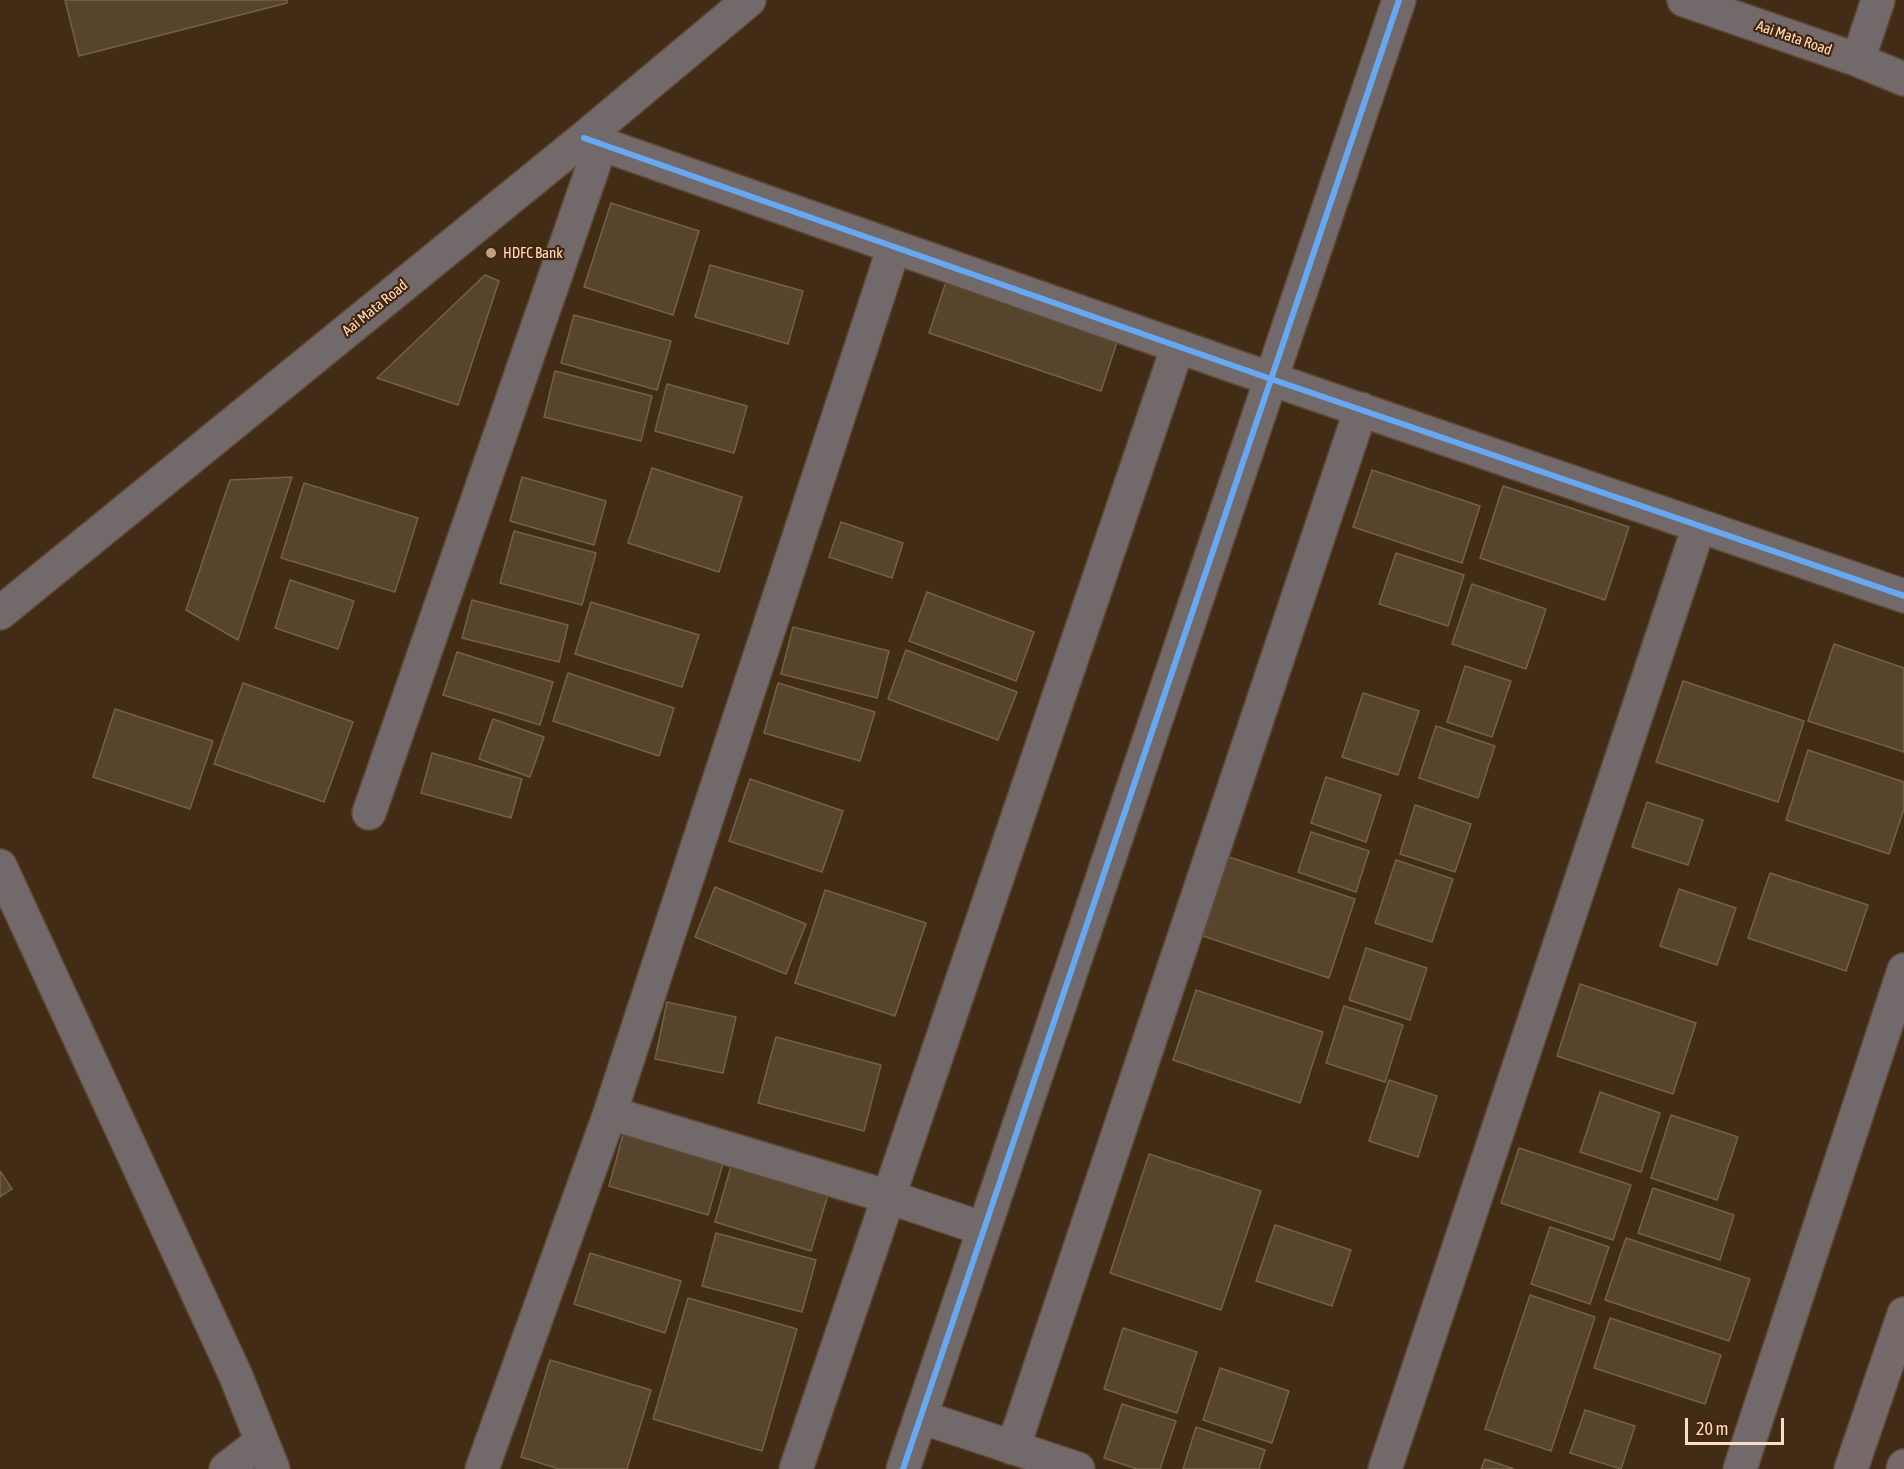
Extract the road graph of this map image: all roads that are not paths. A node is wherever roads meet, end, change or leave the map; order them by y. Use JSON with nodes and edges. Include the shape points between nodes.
{"nodes":[{"id":1,"x":749,"y":0,"type":"edge"},
{"id":2,"x":1399,"y":0,"type":"edge"},
{"id":3,"x":1683,"y":0,"type":"edge"},
{"id":4,"x":1878,"y":0,"type":"edge"},
{"id":5,"x":1858,"y":60,"type":"junction"},
{"id":6,"x":1904,"y":79,"type":"edge"},
{"id":7,"x":592,"y":141,"type":"junction"},
{"id":8,"x":894,"y":247,"type":"junction"},
{"id":9,"x":1178,"y":346,"type":"junction"},
{"id":10,"x":1271,"y":378,"type":"junction"},
{"id":11,"x":1361,"y":409,"type":"junction"},
{"id":12,"x":1699,"y":526,"type":"junction"},
{"id":13,"x":1904,"y":596,"type":"edge"},
{"id":14,"x":0,"y":613,"type":"edge"},
{"id":15,"x":369,"y":813,"type":"dead end"},
{"id":16,"x":0,"y":866,"type":"edge"},
{"id":17,"x":1904,"y":970,"type":"edge"},
{"id":18,"x":610,"y":1113,"type":"junction"},
{"id":19,"x":889,"y":1197,"type":"junction"},
{"id":20,"x":984,"y":1229,"type":"junction"},
{"id":21,"x":1904,"y":1314,"type":"edge"},
{"id":22,"x":921,"y":1417,"type":"junction"},
{"id":23,"x":1013,"y":1448,"type":"junction"},
{"id":24,"x":267,"y":1455,"type":"edge"},
{"id":25,"x":226,"y":1469,"type":"edge"},
{"id":26,"x":482,"y":1469,"type":"edge"},
{"id":27,"x":796,"y":1469,"type":"edge"},
{"id":28,"x":903,"y":1469,"type":"edge"},
{"id":29,"x":1078,"y":1469,"type":"edge"},
{"id":30,"x":1385,"y":1469,"type":"edge"},
{"id":31,"x":1740,"y":1469,"type":"edge"},
{"id":32,"x":1851,"y":1469,"type":"edge"}],
"edges":[{"from":1,"to":7,"type":"street","name":"Aai Mata Road"},
{"from":2,"to":10,"type":"street"},
{"from":3,"to":5,"type":"street","name":"Aai Mata Road"},
{"from":4,"to":5,"type":"street"},
{"from":5,"to":6,"type":"street","name":"Aai Mata Road"},
{"from":7,"to":8,"type":"street"},
{"from":7,"to":14,"type":"street","name":"Aai Mata Road"},
{"from":7,"to":15,"type":"street"},
{"from":8,"to":9,"type":"street"},
{"from":8,"to":18,"type":"street"},
{"from":9,"to":10,"type":"street"},
{"from":9,"to":19,"type":"street"},
{"from":10,"to":11,"type":"street"},
{"from":10,"to":20,"type":"street"},
{"from":11,"to":12,"type":"street"},
{"from":11,"to":23,"type":"street"},
{"from":12,"to":13,"type":"street"},
{"from":12,"to":30,"type":"street"},
{"from":16,"to":24,"type":"street","via":[[235,1374]]},
{"from":17,"to":31,"type":"street"},
{"from":18,"to":19,"type":"street"},
{"from":18,"to":26,"type":"street"},
{"from":19,"to":20,"type":"street"},
{"from":19,"to":27,"type":"street"},
{"from":20,"to":22,"type":"street"},
{"from":21,"to":32,"type":"street"},
{"from":22,"to":23,"type":"street"},
{"from":22,"to":28,"type":"street"},
{"from":23,"to":29,"type":"street"},
{"from":24,"to":25,"type":"street"}]}
